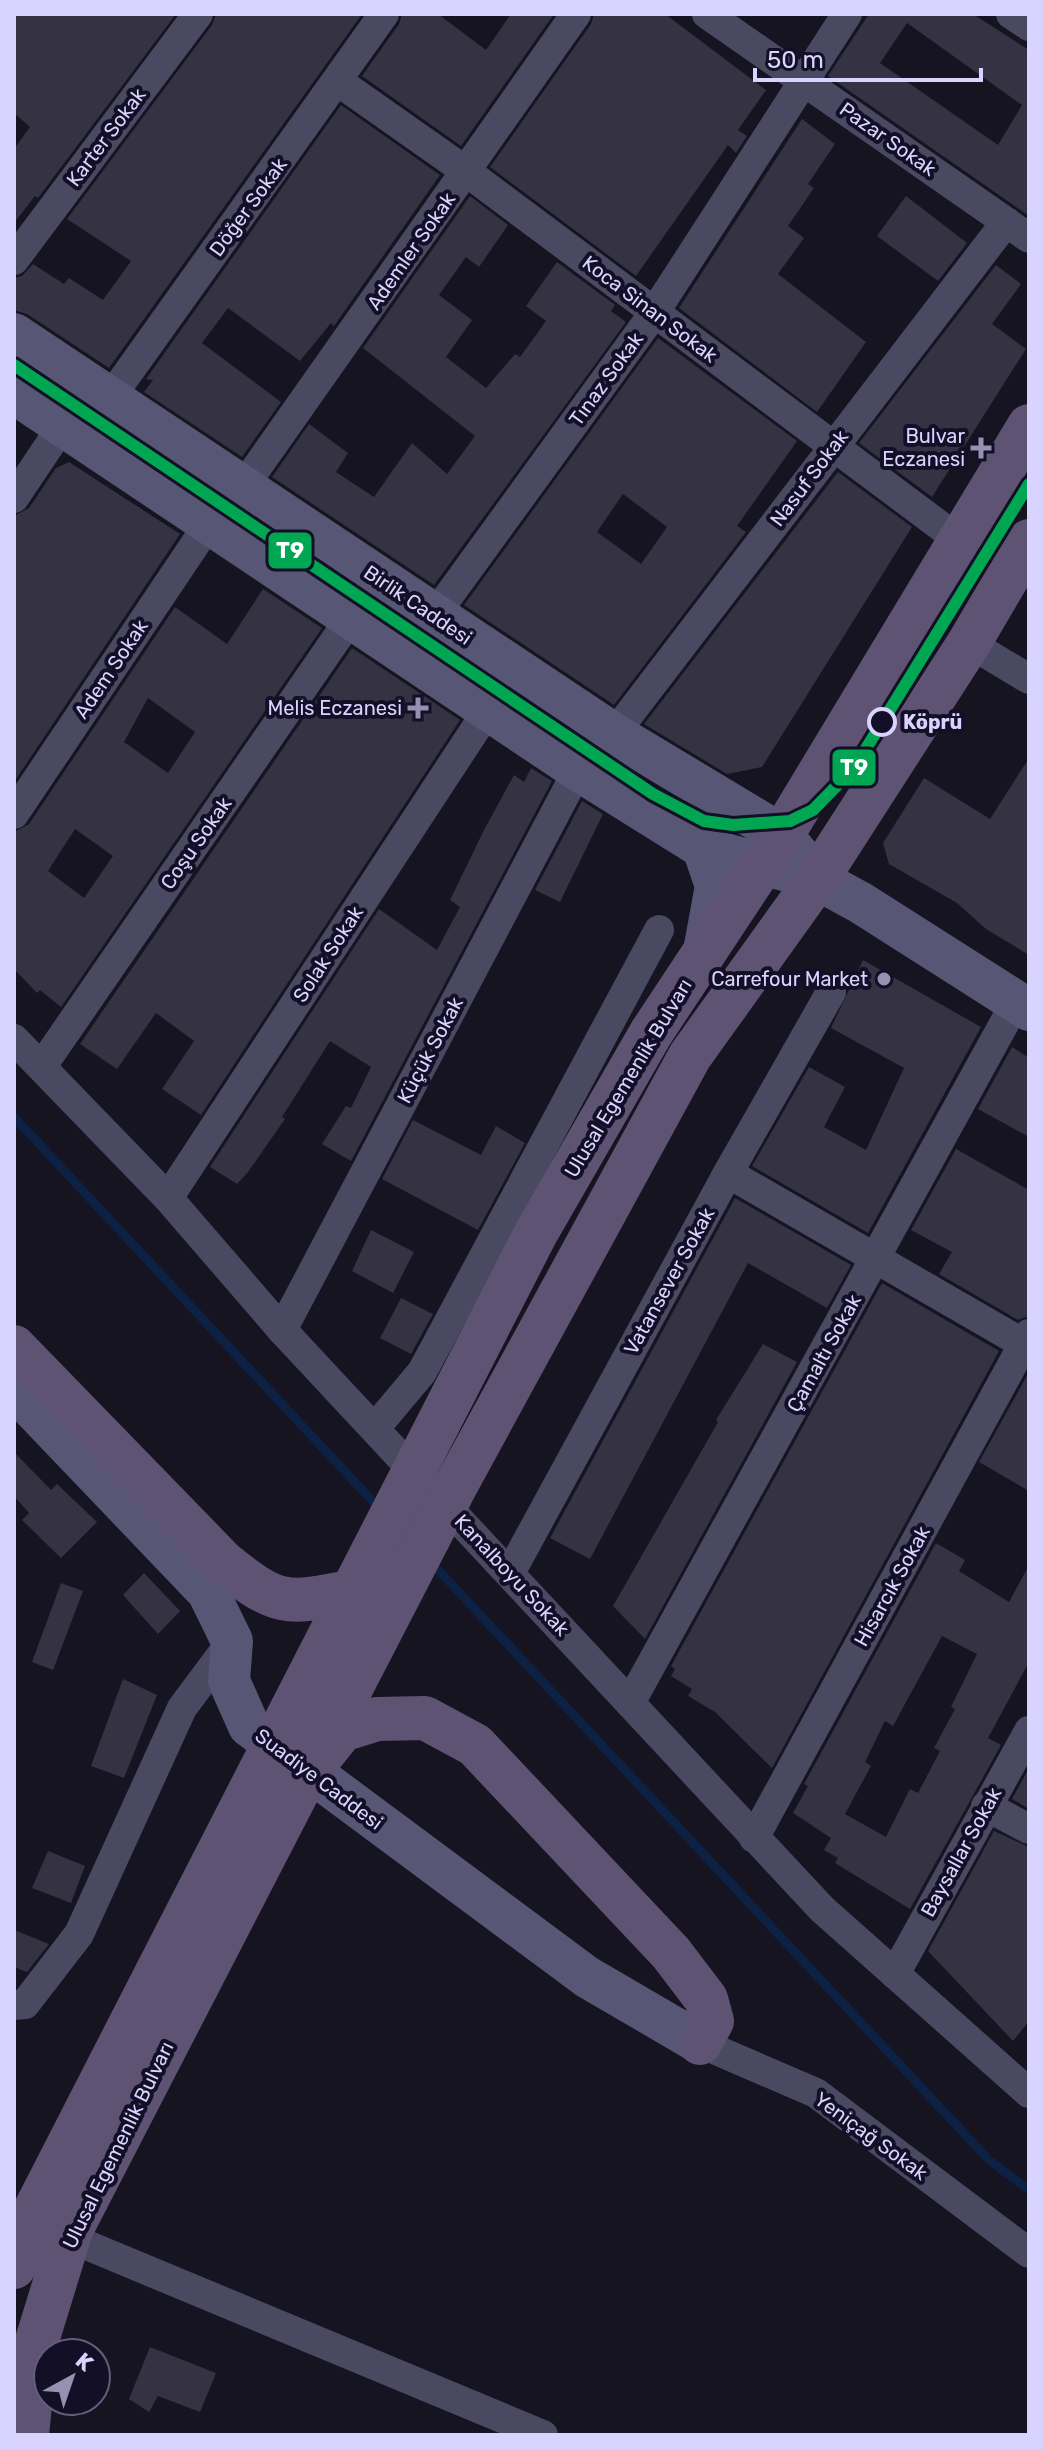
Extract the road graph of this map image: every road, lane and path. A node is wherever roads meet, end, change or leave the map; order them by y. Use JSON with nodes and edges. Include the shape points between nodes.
{"nodes":[{"id":1,"x":198,"y":14,"type":"edge"},
{"id":2,"x":384,"y":14,"type":"edge"},
{"id":3,"x":576,"y":14,"type":"edge"},
{"id":4,"x":707,"y":14,"type":"edge"},
{"id":5,"x":847,"y":14,"type":"edge"},
{"id":6,"x":1011,"y":14,"type":"edge"},
{"id":7,"x":1029,"y":26,"type":"edge"},
{"id":8,"x":803,"y":79,"type":"junction"},
{"id":9,"x":339,"y":82,"type":"junction"},
{"id":10,"x":467,"y":172,"type":"junction"},
{"id":11,"x":1017,"y":230,"type":"edge"},
{"id":12,"x":14,"y":260,"type":"edge"},
{"id":13,"x":654,"y":313,"type":"junction"},
{"id":14,"x":14,"y":334,"type":"edge"},
{"id":15,"x":14,"y":393,"type":"edge"},
{"id":16,"x":110,"y":398,"type":"junction"},
{"id":17,"x":63,"y":425,"type":"junction"},
{"id":18,"x":1029,"y":426,"type":"edge"},
{"id":19,"x":835,"y":444,"type":"junction"},
{"id":20,"x":243,"y":487,"type":"junction"},
{"id":21,"x":14,"y":498,"type":"edge"},
{"id":22,"x":208,"y":525,"type":"junction"},
{"id":23,"x":959,"y":540,"type":"junction"},
{"id":24,"x":1029,"y":541,"type":"edge"},
{"id":25,"x":434,"y":616,"type":"junction"},
{"id":26,"x":350,"y":619,"type":"junction"},
{"id":27,"x":969,"y":643,"type":"junction"},
{"id":28,"x":1029,"y":679,"type":"edge"},
{"id":29,"x":488,"y":710,"type":"junction"},
{"id":30,"x":614,"y":734,"type":"junction"},
{"id":31,"x":578,"y":770,"type":"junction"},
{"id":32,"x":14,"y":814,"type":"edge"},
{"id":33,"x":703,"y":848,"type":"junction"},
{"id":34,"x":772,"y":849,"type":"junction"},
{"id":35,"x":817,"y":879,"type":"junction"},
{"id":36,"x":659,"y":930,"type":"dead end"},
{"id":37,"x":703,"y":955,"type":"junction"},
{"id":38,"x":831,"y":992,"type":"dead end"},
{"id":39,"x":1022,"y":1006,"type":"edge"},
{"id":40,"x":14,"y":1039,"type":"edge"},
{"id":41,"x":42,"y":1066,"type":"junction"},
{"id":42,"x":728,"y":1173,"type":"junction"},
{"id":43,"x":168,"y":1198,"type":"junction"},
{"id":44,"x":876,"y":1258,"type":"junction"},
{"id":45,"x":282,"y":1330,"type":"junction"},
{"id":46,"x":1027,"y":1342,"type":"edge"},
{"id":47,"x":14,"y":1347,"type":"edge"},
{"id":48,"x":14,"y":1389,"type":"edge"},
{"id":49,"x":375,"y":1428,"type":"junction"},
{"id":50,"x":510,"y":1573,"type":"junction"},
{"id":51,"x":355,"y":1591,"type":"junction"},
{"id":52,"x":232,"y":1641,"type":"junction"},
{"id":53,"x":630,"y":1703,"type":"junction"},
{"id":54,"x":1029,"y":1731,"type":"edge"},
{"id":55,"x":305,"y":1777,"type":"junction"},
{"id":56,"x":986,"y":1806,"type":"junction"},
{"id":57,"x":1029,"y":1829,"type":"edge"},
{"id":58,"x":754,"y":1838,"type":"junction"},
{"id":59,"x":895,"y":1974,"type":"junction"},
{"id":60,"x":14,"y":2005,"type":"edge"},
{"id":61,"x":700,"y":2043,"type":"junction"},
{"id":62,"x":1028,"y":2089,"type":"edge"},
{"id":63,"x":14,"y":2215,"type":"edge"},
{"id":64,"x":1029,"y":2253,"type":"edge"},
{"id":65,"x":14,"y":2267,"type":"edge"},
{"id":66,"x":27,"y":2435,"type":"edge"},
{"id":67,"x":543,"y":2435,"type":"edge"}],
"edges":[{"from":1,"to":12,"type":"street","name":"Karter Sokak"},
{"from":2,"to":9,"type":"street","name":"Döğer Sokak"},
{"from":3,"to":10,"type":"street","name":"Ademler Sokak"},
{"from":4,"to":8,"type":"street","name":"Pazar Sokak"},
{"from":5,"to":8,"type":"street","name":"Tınaz Sokak"},
{"from":6,"to":7,"type":"street"},
{"from":8,"to":11,"type":"street","name":"Pazar Sokak"},
{"from":8,"to":13,"type":"street","name":"Tınaz Sokak"},
{"from":9,"to":10,"type":"street","name":"Koca Sinan Sokak"},
{"from":9,"to":16,"type":"street","name":"Döğer Sokak"},
{"from":10,"to":13,"type":"street","name":"Koca Sinan Sokak"},
{"from":10,"to":20,"type":"street","name":"Ademler Sokak"},
{"from":11,"to":19,"type":"street","name":"Nasuf Sokak"},
{"from":13,"to":19,"type":"street","name":"Koca Sinan Sokak"},
{"from":13,"to":25,"type":"street","name":"Tınaz Sokak"},
{"from":14,"to":16,"type":"main road","name":"Birlik Caddesi"},
{"from":15,"to":17,"type":"main road"},
{"from":16,"to":20,"type":"main road","name":"Birlik Caddesi"},
{"from":17,"to":21,"type":"street"},
{"from":17,"to":22,"type":"main road"},
{"from":18,"to":23,"type":"main road","name":"Ulusal Egemenlik Bulvarı"},
{"from":19,"to":23,"type":"street","name":"Koca Sinan Sokak"},
{"from":19,"to":30,"type":"street","name":"Nasuf Sokak"},
{"from":20,"to":25,"type":"main road","name":"Birlik Caddesi"},
{"from":22,"to":26,"type":"main road"},
{"from":22,"to":32,"type":"street","name":"Adem Sokak"},
{"from":23,"to":34,"type":"main road","name":"Ulusal Egemenlik Bulvarı"},
{"from":24,"to":27,"type":"main road","name":"Ulusal Egemenlik Bulvarı"},
{"from":25,"to":30,"type":"main road","name":"Birlik Caddesi"},
{"from":26,"to":29,"type":"main road"},
{"from":26,"to":41,"type":"street","name":"Coşu Sokak"},
{"from":27,"to":28,"type":"street"},
{"from":27,"to":35,"type":"main road","name":"Ulusal Egemenlik Bulvarı"},
{"from":29,"to":31,"type":"main road"},
{"from":29,"to":43,"type":"street","name":"Solak Sokak"},
{"from":30,"to":34,"type":"main road","name":"Birlik Caddesi"},
{"from":31,"to":33,"type":"main road"},
{"from":31,"to":45,"type":"street","name":"Küçük Sokak"},
{"from":33,"to":34,"type":"main road"},
{"from":33,"to":37,"type":"main road","via":[[716,886]]},
{"from":34,"to":35,"type":"main road","name":"Birlik Caddesi"},
{"from":34,"to":37,"type":"main road","name":"Ulusal Egemenlik Bulvarı"},
{"from":35,"to":39,"type":"main road","name":"Birlik Caddesi"},
{"from":35,"to":55,"type":"main road","name":"Ulusal Egemenlik Bulvarı","via":[[690,1056],[456,1485]]},
{"from":36,"to":49,"type":"street","via":[[422,1372]]},
{"from":37,"to":51,"type":"main road","name":"Ulusal Egemenlik Bulvarı","via":[[651,1033],[536,1233]]},
{"from":38,"to":42,"type":"street","name":"Vatansever Sokak"},
{"from":39,"to":44,"type":"street","name":"Çamaltı Sokak"},
{"from":40,"to":41,"type":"street","name":"Kanalboyu Sokak"},
{"from":41,"to":43,"type":"street","name":"Kanalboyu Sokak"},
{"from":42,"to":44,"type":"street"},
{"from":42,"to":50,"type":"street","name":"Vatansever Sokak"},
{"from":43,"to":45,"type":"street","name":"Kanalboyu Sokak"},
{"from":44,"to":46,"type":"street"},
{"from":44,"to":53,"type":"street","name":"Çamaltı Sokak"},
{"from":45,"to":49,"type":"street","name":"Kanalboyu Sokak"},
{"from":46,"to":58,"type":"street","name":"Hisarcık Sokak"},
{"from":47,"to":51,"type":"main road","via":[[224,1563],[261,1593],[298,1602]]},
{"from":48,"to":52,"type":"main road","via":[[208,1592]]},
{"from":49,"to":50,"type":"street","name":"Kanalboyu Sokak"},
{"from":50,"to":53,"type":"street","name":"Kanalboyu Sokak"},
{"from":51,"to":65,"type":"main road","name":"Ulusal Egemenlik Bulvarı","via":[[34,2212]]},
{"from":52,"to":60,"type":"street","via":[[182,1708],[79,1934],[25,2004]]},
{"from":52,"to":61,"type":"main road","name":"Suadiye Caddesi","via":[[229,1681],[249,1726],[587,1977]]},
{"from":53,"to":58,"type":"street","name":"Kanalboyu Sokak"},
{"from":54,"to":56,"type":"street","name":"Baysallar Sokak"},
{"from":55,"to":61,"type":"main road","via":[[342,1730],[377,1719],[425,1718],[475,1745],[671,1953],[706,1999],[712,2021]]},
{"from":55,"to":66,"type":"main road","name":"Ulusal Egemenlik Bulvarı","via":[[71,2230],[36,2344]]},
{"from":56,"to":57,"type":"street"},
{"from":56,"to":59,"type":"street","name":"Baysallar Sokak"},
{"from":58,"to":59,"type":"street","name":"Kanalboyu Sokak"},
{"from":59,"to":62,"type":"street","name":"Kanalboyu Sokak"},
{"from":61,"to":64,"type":"street","name":"Yeniçağ Sokak","via":[[816,2093]]},
{"from":63,"to":67,"type":"street"}]}
